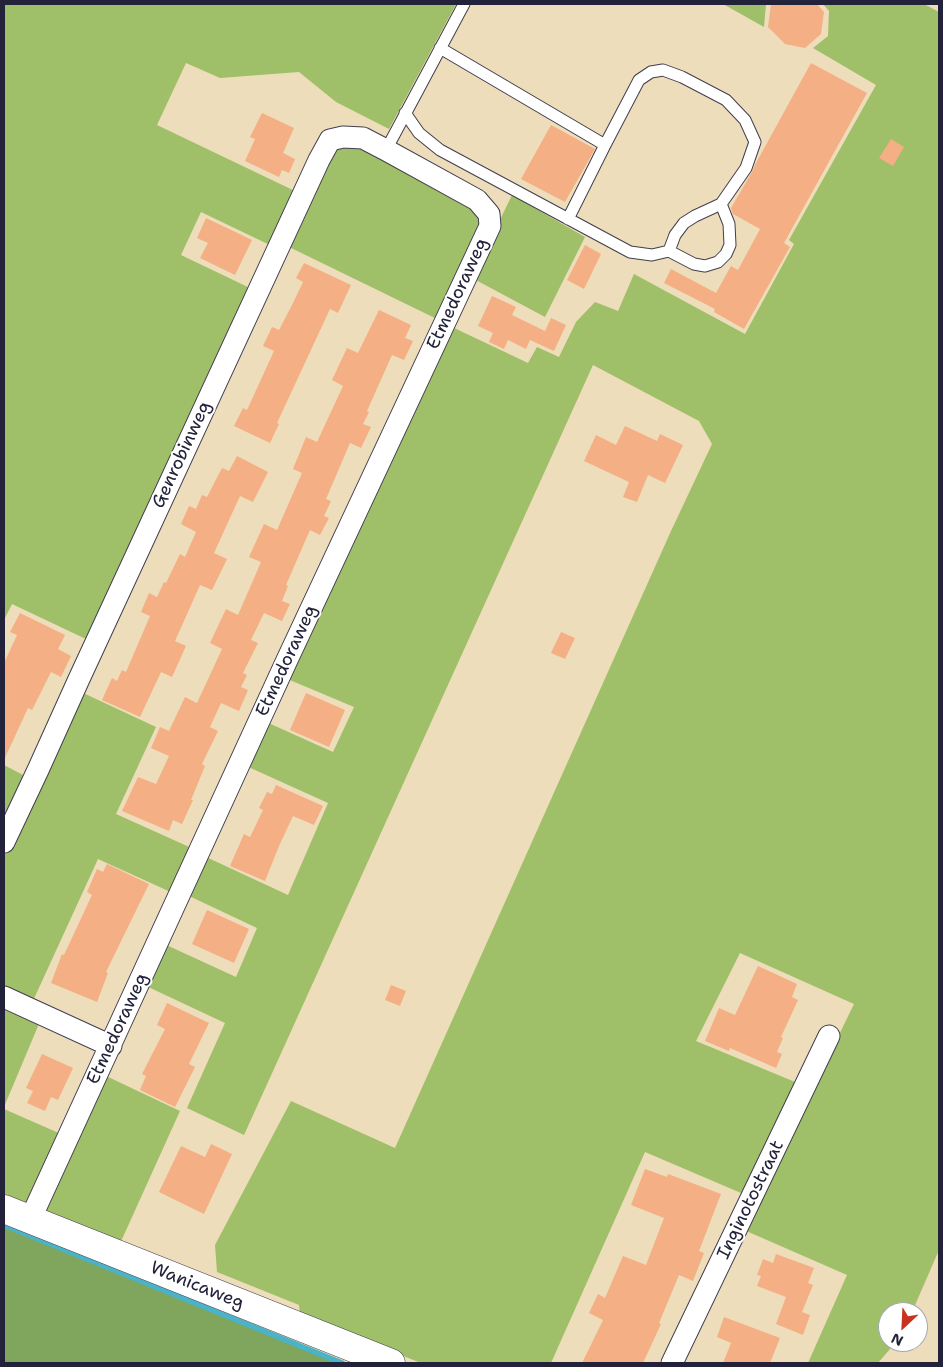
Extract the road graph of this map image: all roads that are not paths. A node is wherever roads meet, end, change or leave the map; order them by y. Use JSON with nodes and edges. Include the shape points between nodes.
{"nodes":[{"id":1,"x":464,"y":4,"type":"edge"},
{"id":2,"x":440,"y":48,"type":"junction"},
{"id":3,"x":405,"y":112,"type":"junction"},
{"id":4,"x":391,"y":141,"type":"junction"},
{"id":5,"x":605,"y":145,"type":"junction"},
{"id":6,"x":721,"y":204,"type":"junction"},
{"id":7,"x":568,"y":219,"type":"junction"},
{"id":8,"x":669,"y":251,"type":"junction"},
{"id":9,"x":4,"y":842,"type":"edge"},
{"id":10,"x":4,"y":997,"type":"edge"},
{"id":11,"x":829,"y":1036,"type":"dead end"},
{"id":12,"x":111,"y":1046,"type":"junction"},
{"id":13,"x":4,"y":1209,"type":"edge"},
{"id":14,"x":30,"y":1220,"type":"junction"},
{"id":15,"x":391,"y":1363,"type":"edge"},
{"id":16,"x":672,"y":1363,"type":"edge"}],
"edges":[{"from":1,"to":2,"type":"lane"},
{"from":2,"to":3,"type":"lane"},
{"from":2,"to":5,"type":"lane"},
{"from":3,"to":4,"type":"lane"},
{"from":3,"to":7,"type":"lane","via":[[419,134],[440,150]]},
{"from":4,"to":9,"type":"street","name":"Genrobinweg","via":[[343,137],[330,140]]},
{"from":4,"to":12,"type":"street","name":"Etmedoraweg","via":[[477,200],[489,214],[490,226]]},
{"from":5,"to":6,"type":"lane","via":[[639,80],[651,72],[663,70],[682,77],[726,100],[745,120],[755,142],[746,168]]},
{"from":5,"to":7,"type":"lane"},
{"from":6,"to":8,"type":"lane","via":[[684,223]]},
{"from":6,"to":8,"type":"lane","via":[[729,224],[730,245],[718,262],[705,266],[694,264]]},
{"from":7,"to":8,"type":"lane","via":[[630,252],[652,255]]},
{"from":10,"to":12,"type":"street"},
{"from":11,"to":16,"type":"street","name":"Inginotostraat"},
{"from":12,"to":14,"type":"street","name":"Etmedoraweg"},
{"from":13,"to":14,"type":"street","name":"Wanicaweg"},
{"from":14,"to":15,"type":"street","name":"Wanicaweg"}]}
